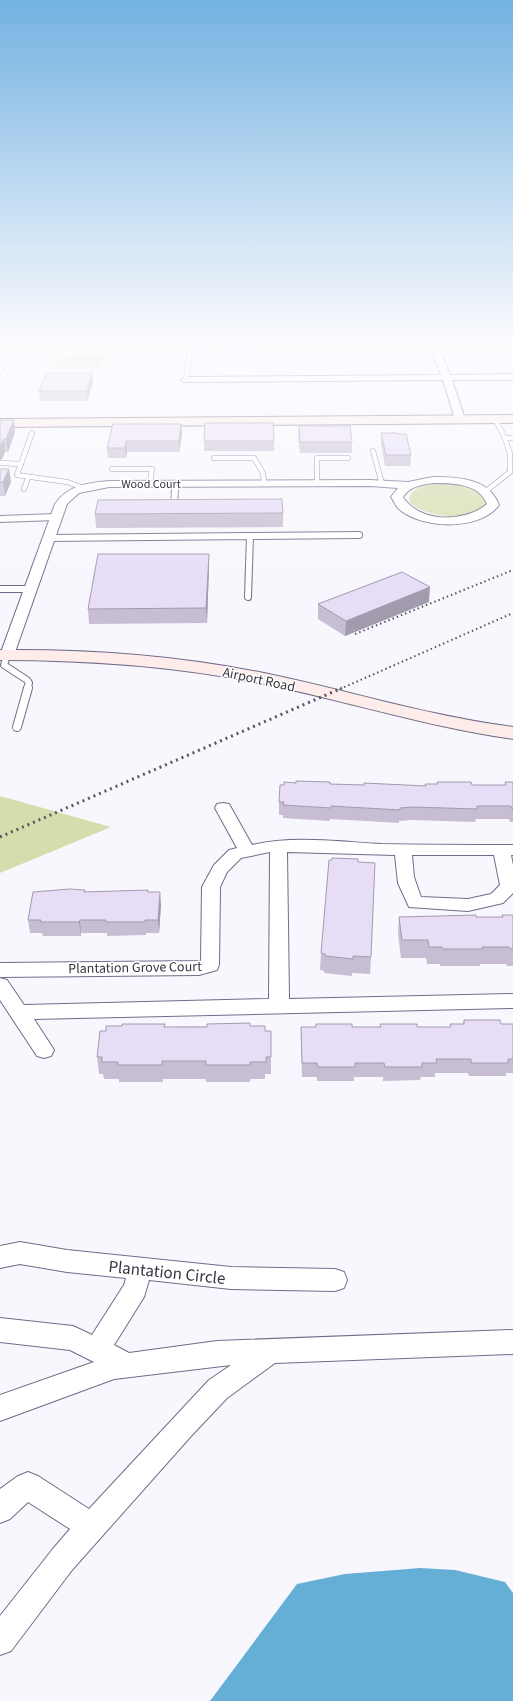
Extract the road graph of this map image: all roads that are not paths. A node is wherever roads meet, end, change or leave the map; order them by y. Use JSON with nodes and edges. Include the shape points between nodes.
{"nodes":[{"id":1,"x":460,"y":419,"type":"joint"},
{"id":2,"x":495,"y":419,"type":"junction"},
{"id":3,"x":513,"y":419,"type":"edge"},
{"id":4,"x":0,"y":423,"type":"edge"},
{"id":5,"x":32,"y":433,"type":"dead end"},
{"id":6,"x":505,"y":438,"type":"junction"},
{"id":7,"x":513,"y":438,"type":"edge"},
{"id":8,"x":373,"y":451,"type":"dead end"},
{"id":9,"x":214,"y":458,"type":"dead end"},
{"id":10,"x":348,"y":458,"type":"dead end"},
{"id":11,"x":0,"y":463,"type":"edge"},
{"id":12,"x":21,"y":464,"type":"junction"},
{"id":13,"x":112,"y":469,"type":"dead end"},
{"id":14,"x":28,"y":478,"type":"junction"},
{"id":15,"x":264,"y":483,"type":"junction"},
{"id":16,"x":317,"y":483,"type":"junction"},
{"id":17,"x":150,"y":484,"type":"junction"},
{"id":18,"x":176,"y":484,"type":"junction"},
{"id":19,"x":382,"y":484,"type":"junction"},
{"id":20,"x":408,"y":485,"type":"junction"},
{"id":21,"x":84,"y":488,"type":"junction"},
{"id":22,"x":24,"y":489,"type":"dead end"},
{"id":23,"x":486,"y":491,"type":"junction"},
{"id":24,"x":167,"y":505,"type":"edge"},
{"id":25,"x":174,"y":505,"type":"junction"},
{"id":26,"x":182,"y":505,"type":"edge"},
{"id":27,"x":56,"y":517,"type":"junction"},
{"id":28,"x":0,"y":519,"type":"edge"},
{"id":29,"x":359,"y":535,"type":"dead end"},
{"id":30,"x":250,"y":536,"type":"junction"},
{"id":31,"x":49,"y":538,"type":"junction"},
{"id":32,"x":0,"y":589,"type":"edge"},
{"id":33,"x":31,"y":589,"type":"junction"},
{"id":34,"x":248,"y":597,"type":"dead end"},
{"id":35,"x":4,"y":655,"type":"edge"},
{"id":36,"x":17,"y":727,"type":"dead end"},
{"id":37,"x":513,"y":733,"type":"edge"},
{"id":38,"x":223,"y":808,"type":"dead end"},
{"id":39,"x":278,"y":847,"type":"junction"},
{"id":40,"x":404,"y":850,"type":"junction"},
{"id":41,"x":507,"y":850,"type":"edge"},
{"id":42,"x":248,"y":851,"type":"junction"},
{"id":43,"x":0,"y":970,"type":"edge"},
{"id":44,"x":0,"y":985,"type":"edge"},
{"id":45,"x":513,"y":1001,"type":"edge"},
{"id":46,"x":280,"y":1006,"type":"junction"},
{"id":47,"x":17,"y":1012,"type":"junction"},
{"id":48,"x":44,"y":1050,"type":"dead end"},
{"id":49,"x":0,"y":1257,"type":"edge"},
{"id":50,"x":140,"y":1270,"type":"junction"},
{"id":51,"x":335,"y":1280,"type":"dead end"},
{"id":52,"x":0,"y":1330,"type":"edge"},
{"id":53,"x":513,"y":1342,"type":"edge"},
{"id":54,"x":97,"y":1350,"type":"junction"},
{"id":55,"x":271,"y":1351,"type":"junction"},
{"id":56,"x":128,"y":1365,"type":"junction"},
{"id":57,"x":0,"y":1408,"type":"edge"},
{"id":58,"x":0,"y":1509,"type":"edge"},
{"id":59,"x":92,"y":1527,"type":"junction"},
{"id":60,"x":0,"y":1640,"type":"edge"}],
"edges":[{"from":1,"to":2,"type":"street"},
{"from":1,"to":4,"type":"street"},
{"from":2,"to":3,"type":"street"},
{"from":2,"to":6,"type":"lane"},
{"from":5,"to":12,"type":"lane"},
{"from":6,"to":7,"type":"lane"},
{"from":6,"to":23,"type":"lane","via":[[510,454],[510,472]]},
{"from":8,"to":19,"type":"lane"},
{"from":9,"to":15,"type":"lane","via":[[254,458],[263,473]]},
{"from":10,"to":16,"type":"lane","via":[[317,458]]},
{"from":11,"to":12,"type":"lane"},
{"from":12,"to":14,"type":"lane","via":[[17,475]]},
{"from":13,"to":17,"type":"lane","via":[[152,469]]},
{"from":14,"to":21,"type":"lane","via":[[63,481]]},
{"from":14,"to":22,"type":"lane"},
{"from":15,"to":16,"type":"street","name":"Wood Court"},
{"from":15,"to":18,"type":"street","name":"Wood Court"},
{"from":16,"to":19,"type":"street","name":"Wood Court"},
{"from":17,"to":18,"type":"street","name":"Wood Court"},
{"from":17,"to":21,"type":"street","name":"Wood Court","via":[[108,484]]},
{"from":18,"to":25,"type":"lane"},
{"from":19,"to":20,"type":"street","name":"Wood Court"},
{"from":20,"to":23,"type":"street","name":"Wood Court","via":[[448,480],[476,486]]},
{"from":20,"to":23,"type":"street","via":[[400,490],[398,504],[418,516],[444,520],[465,520],[489,511],[493,505],[492,498]]},
{"from":21,"to":27,"type":"street","name":"Wood Court","via":[[65,497]]},
{"from":24,"to":25,"type":"lane"},
{"from":25,"to":26,"type":"lane"},
{"from":27,"to":28,"type":"lane"},
{"from":27,"to":31,"type":"street","name":"Wood Court"},
{"from":29,"to":30,"type":"lane"},
{"from":30,"to":31,"type":"lane"},
{"from":30,"to":34,"type":"lane"},
{"from":31,"to":33,"type":"street","name":"Wood Court"},
{"from":32,"to":33,"type":"lane"},
{"from":33,"to":35,"type":"street","name":"Wood Court"},
{"from":35,"to":36,"type":"lane","via":[[4,665],[8,670],[25,678],[29,683]]},
{"from":35,"to":37,"type":"street","name":"Airport Road","via":[[82,656],[157,662],[222,671],[329,693],[408,714]]},
{"from":38,"to":42,"type":"street"},
{"from":39,"to":40,"type":"street","name":"Plantation Grove Court"},
{"from":39,"to":42,"type":"street","name":"Plantation Grove Court"},
{"from":39,"to":46,"type":"street"},
{"from":40,"to":41,"type":"street","name":"Plantation Grove Court"},
{"from":40,"to":41,"type":"street","name":"Plantation Grove Court","via":[[403,868],[406,884],[416,903],[468,905],[497,899],[509,886]]},
{"from":42,"to":43,"type":"street","name":"Plantation Grove Court","via":[[235,854],[220,869],[211,887],[210,965],[199,968]]},
{"from":44,"to":47,"type":"street"},
{"from":45,"to":46,"type":"street"},
{"from":46,"to":47,"type":"street"},
{"from":47,"to":48,"type":"street"},
{"from":49,"to":50,"type":"street","name":"Plantation Circle","via":[[20,1253]]},
{"from":50,"to":51,"type":"street","name":"Plantation Circle","via":[[231,1278]]},
{"from":50,"to":54,"type":"street","via":[[134,1289]]},
{"from":52,"to":54,"type":"street","via":[[73,1338]]},
{"from":53,"to":55,"type":"street"},
{"from":54,"to":56,"type":"street"},
{"from":55,"to":56,"type":"street","via":[[217,1353]]},
{"from":55,"to":59,"type":"street","via":[[218,1389]]},
{"from":56,"to":57,"type":"street","via":[[114,1367]]},
{"from":58,"to":59,"type":"street","via":[[12,1496],[28,1486]]},
{"from":59,"to":60,"type":"street","via":[[62,1560]]}]}
